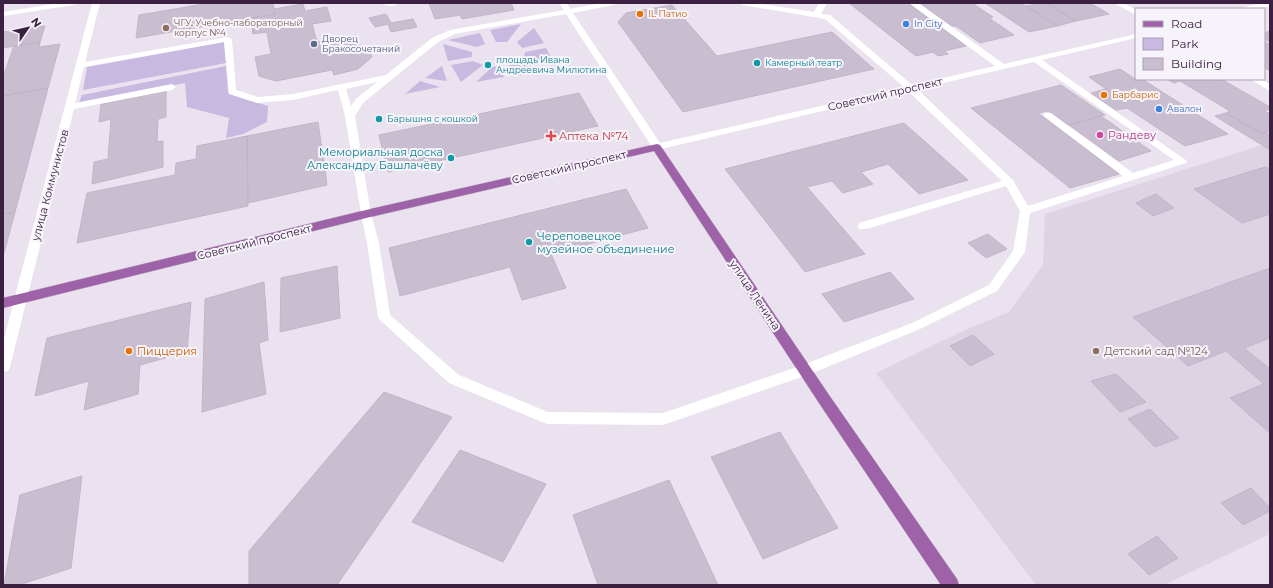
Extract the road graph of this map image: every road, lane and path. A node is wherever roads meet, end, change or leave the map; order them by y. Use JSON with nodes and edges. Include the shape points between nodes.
{"nodes":[{"id":1,"x":74,"y":3,"type":"edge"},
{"id":2,"x":96,"y":3,"type":"edge"},
{"id":3,"x":386,"y":3,"type":"edge"},
{"id":4,"x":395,"y":3,"type":"edge"},
{"id":5,"x":563,"y":3,"type":"edge"},
{"id":6,"x":614,"y":3,"type":"edge"},
{"id":7,"x":742,"y":3,"type":"edge"},
{"id":8,"x":823,"y":3,"type":"edge"},
{"id":9,"x":913,"y":3,"type":"edge"},
{"id":10,"x":1118,"y":3,"type":"edge"},
{"id":11,"x":1270,"y":4,"type":"edge"},
{"id":12,"x":1252,"y":8,"type":"edge"},
{"id":13,"x":568,"y":11,"type":"junction"},
{"id":14,"x":1135,"y":13,"type":"edge"},
{"id":15,"x":3,"y":14,"type":"edge"},
{"id":16,"x":816,"y":16,"type":"junction"},
{"id":17,"x":1135,"y":36,"type":"edge"},
{"id":18,"x":1035,"y":59,"type":"junction"},
{"id":19,"x":80,"y":65,"type":"junction"},
{"id":20,"x":1002,"y":67,"type":"junction"},
{"id":21,"x":388,"y":77,"type":"junction"},
{"id":22,"x":1256,"y":80,"type":"edge"},
{"id":23,"x":172,"y":87,"type":"dead end"},
{"id":24,"x":341,"y":87,"type":"junction"},
{"id":25,"x":910,"y":88,"type":"junction"},
{"id":26,"x":1270,"y":88,"type":"edge"},
{"id":27,"x":70,"y":107,"type":"junction"},
{"id":28,"x":1048,"y":115,"type":"dead end"},
{"id":29,"x":350,"y":116,"type":"junction"},
{"id":30,"x":657,"y":147,"type":"junction"},
{"id":31,"x":1131,"y":177,"type":"junction"},
{"id":32,"x":1009,"y":182,"type":"junction"},
{"id":33,"x":1025,"y":211,"type":"junction"},
{"id":34,"x":366,"y":214,"type":"junction"},
{"id":35,"x":863,"y":226,"type":"dead end"},
{"id":36,"x":21,"y":299,"type":"junction"},
{"id":37,"x":3,"y":303,"type":"edge"},
{"id":38,"x":3,"y":367,"type":"edge"},
{"id":39,"x":805,"y":370,"type":"junction"},
{"id":40,"x":951,"y":585,"type":"edge"}],
"edges":[{"from":1,"to":15,"type":"street"},
{"from":2,"to":19,"type":"street","name":"улица Коммунистов"},
{"from":3,"to":4,"type":"street"},
{"from":5,"to":13,"type":"street","name":"улица Ленина"},
{"from":6,"to":13,"type":"street"},
{"from":7,"to":16,"type":"street"},
{"from":8,"to":16,"type":"street"},
{"from":9,"to":20,"type":"street"},
{"from":10,"to":14,"type":"street"},
{"from":11,"to":12,"type":"street"},
{"from":13,"to":21,"type":"street","via":[[453,32],[435,40]]},
{"from":13,"to":30,"type":"street","name":"улица Ленина"},
{"from":16,"to":25,"type":"street","via":[[827,17]]},
{"from":17,"to":18,"type":"street","name":"Советский проспект"},
{"from":18,"to":20,"type":"street","name":"Советский проспект"},
{"from":18,"to":31,"type":"street","via":[[1182,161]]},
{"from":19,"to":24,"type":"street","via":[[228,39],[232,92],[258,100],[293,97]]},
{"from":19,"to":27,"type":"street","name":"улица Коммунистов"},
{"from":20,"to":25,"type":"street","name":"Советский проспект"},
{"from":21,"to":24,"type":"street"},
{"from":21,"to":29,"type":"street","via":[[358,101]]},
{"from":22,"to":26,"type":"street"},
{"from":23,"to":27,"type":"street"},
{"from":24,"to":29,"type":"street"},
{"from":25,"to":30,"type":"street","name":"Советский проспект"},
{"from":25,"to":32,"type":"street"},
{"from":27,"to":36,"type":"street","name":"улица Коммунистов"},
{"from":28,"to":31,"type":"street"},
{"from":29,"to":34,"type":"street"},
{"from":30,"to":34,"type":"main road","name":"Советский проспект"},
{"from":30,"to":39,"type":"main road","name":"улица Ленина"},
{"from":31,"to":33,"type":"street"},
{"from":32,"to":33,"type":"street"},
{"from":32,"to":35,"type":"street"},
{"from":33,"to":39,"type":"street","via":[[1019,252],[993,288],[916,326]]},
{"from":34,"to":36,"type":"main road","name":"Советский проспект"},
{"from":34,"to":39,"type":"street","via":[[384,318],[454,379],[547,418],[662,419]]},
{"from":36,"to":37,"type":"main road","name":"Советский проспект"},
{"from":36,"to":38,"type":"street","name":"улица Коммунистов"},
{"from":39,"to":40,"type":"main road","name":"улица Ленина"}]}
